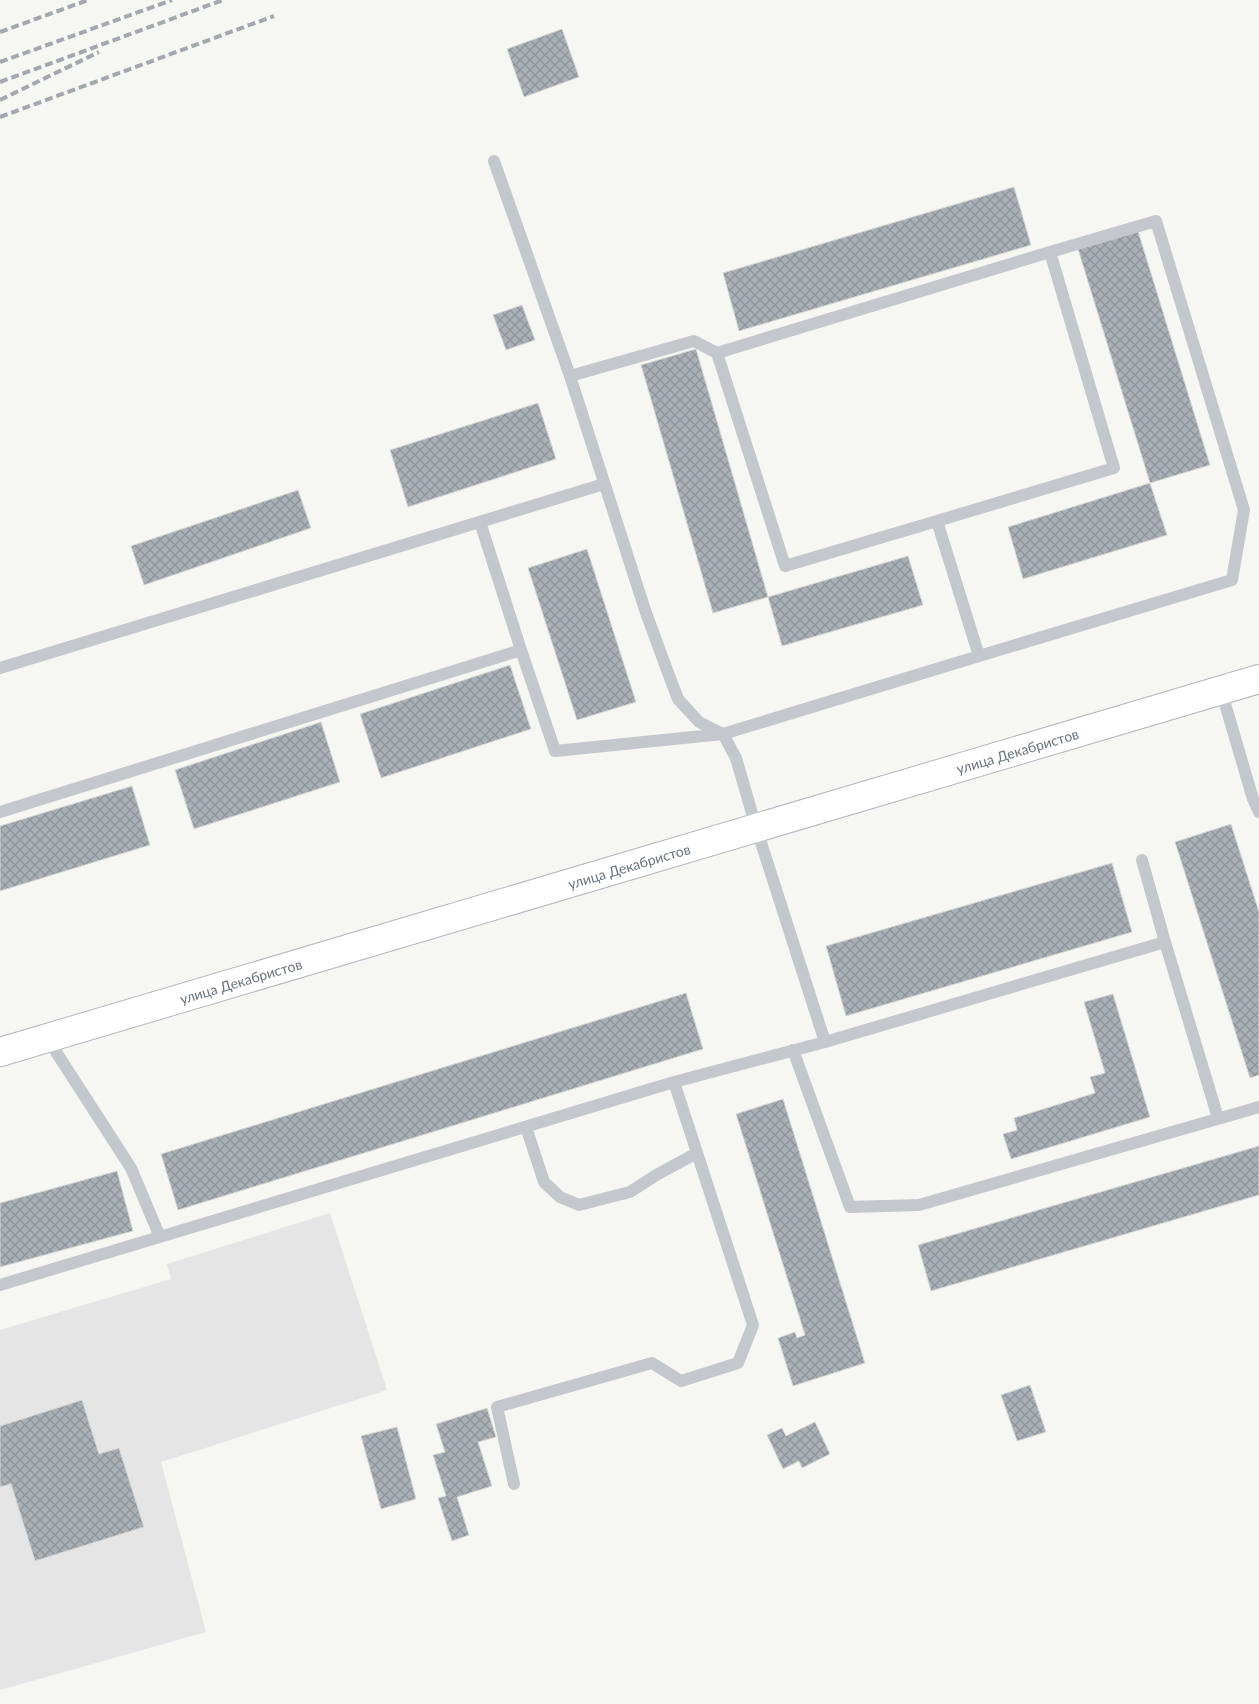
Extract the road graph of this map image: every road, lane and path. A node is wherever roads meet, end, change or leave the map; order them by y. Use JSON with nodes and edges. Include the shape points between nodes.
{"nodes":[{"id":1,"x":494,"y":161,"type":"dead end"},
{"id":2,"x":1050,"y":252,"type":"junction"},
{"id":3,"x":717,"y":353,"type":"junction"},
{"id":4,"x":570,"y":376,"type":"junction"},
{"id":5,"x":604,"y":484,"type":"junction"},
{"id":6,"x":937,"y":521,"type":"junction"},
{"id":7,"x":480,"y":522,"type":"junction"},
{"id":8,"x":521,"y":650,"type":"junction"},
{"id":9,"x":979,"y":656,"type":"junction"},
{"id":10,"x":0,"y":668,"type":"edge"},
{"id":11,"x":1259,"y":678,"type":"edge"},
{"id":12,"x":1221,"y":690,"type":"junction"},
{"id":13,"x":723,"y":734,"type":"junction"},
{"id":14,"x":1253,"y":778,"type":"edge"},
{"id":15,"x":0,"y":812,"type":"edge"},
{"id":16,"x":1259,"y":812,"type":"edge"},
{"id":17,"x":756,"y":827,"type":"junction"},
{"id":18,"x":1142,"y":860,"type":"dead end"},
{"id":19,"x":1165,"y":942,"type":"junction"},
{"id":20,"x":47,"y":1038,"type":"junction"},
{"id":21,"x":825,"y":1042,"type":"junction"},
{"id":22,"x":793,"y":1050,"type":"junction"},
{"id":23,"x":0,"y":1052,"type":"edge"},
{"id":24,"x":674,"y":1082,"type":"junction"},
{"id":25,"x":1259,"y":1107,"type":"edge"},
{"id":26,"x":1218,"y":1118,"type":"junction"},
{"id":27,"x":526,"y":1127,"type":"junction"},
{"id":28,"x":697,"y":1153,"type":"junction"},
{"id":29,"x":160,"y":1236,"type":"junction"},
{"id":30,"x":0,"y":1284,"type":"edge"},
{"id":31,"x":514,"y":1484,"type":"dead end"}],
"edges":[{"from":1,"to":4,"type":"lane"},
{"from":2,"to":3,"type":"lane"},
{"from":2,"to":6,"type":"lane","via":[[1114,468]]},
{"from":2,"to":9,"type":"lane","via":[[1156,221],[1244,510],[1234,572],[1232,580]]},
{"from":3,"to":4,"type":"lane","via":[[694,341]]},
{"from":3,"to":6,"type":"lane","via":[[785,566]]},
{"from":4,"to":5,"type":"lane"},
{"from":5,"to":7,"type":"lane"},
{"from":5,"to":13,"type":"lane","via":[[678,699],[699,722]]},
{"from":6,"to":9,"type":"lane"},
{"from":7,"to":8,"type":"lane"},
{"from":7,"to":10,"type":"lane"},
{"from":8,"to":13,"type":"lane","via":[[555,751]]},
{"from":8,"to":15,"type":"lane"},
{"from":9,"to":13,"type":"lane"},
{"from":11,"to":12,"type":"main road","name":"улица Декабристов"},
{"from":12,"to":14,"type":"lane"},
{"from":12,"to":17,"type":"main road","name":"улица Декабристов"},
{"from":13,"to":17,"type":"lane","via":[[736,758]]},
{"from":14,"to":16,"type":"lane"},
{"from":17,"to":20,"type":"main road","name":"улица Декабристов"},
{"from":17,"to":21,"type":"lane"},
{"from":18,"to":19,"type":"lane"},
{"from":19,"to":21,"type":"lane"},
{"from":19,"to":26,"type":"lane"},
{"from":20,"to":23,"type":"main road","name":"улица Декабристов"},
{"from":20,"to":29,"type":"lane","via":[[130,1168]]},
{"from":21,"to":22,"type":"lane"},
{"from":22,"to":24,"type":"lane"},
{"from":22,"to":26,"type":"lane","via":[[850,1207],[919,1205]]},
{"from":24,"to":27,"type":"lane"},
{"from":24,"to":28,"type":"lane"},
{"from":25,"to":26,"type":"lane"},
{"from":27,"to":28,"type":"lane","via":[[544,1182],[560,1198],[579,1205],[630,1192]]},
{"from":27,"to":29,"type":"lane"},
{"from":28,"to":31,"type":"lane","via":[[753,1325],[738,1363],[681,1381],[652,1363],[497,1407]]},
{"from":29,"to":30,"type":"lane"}]}
